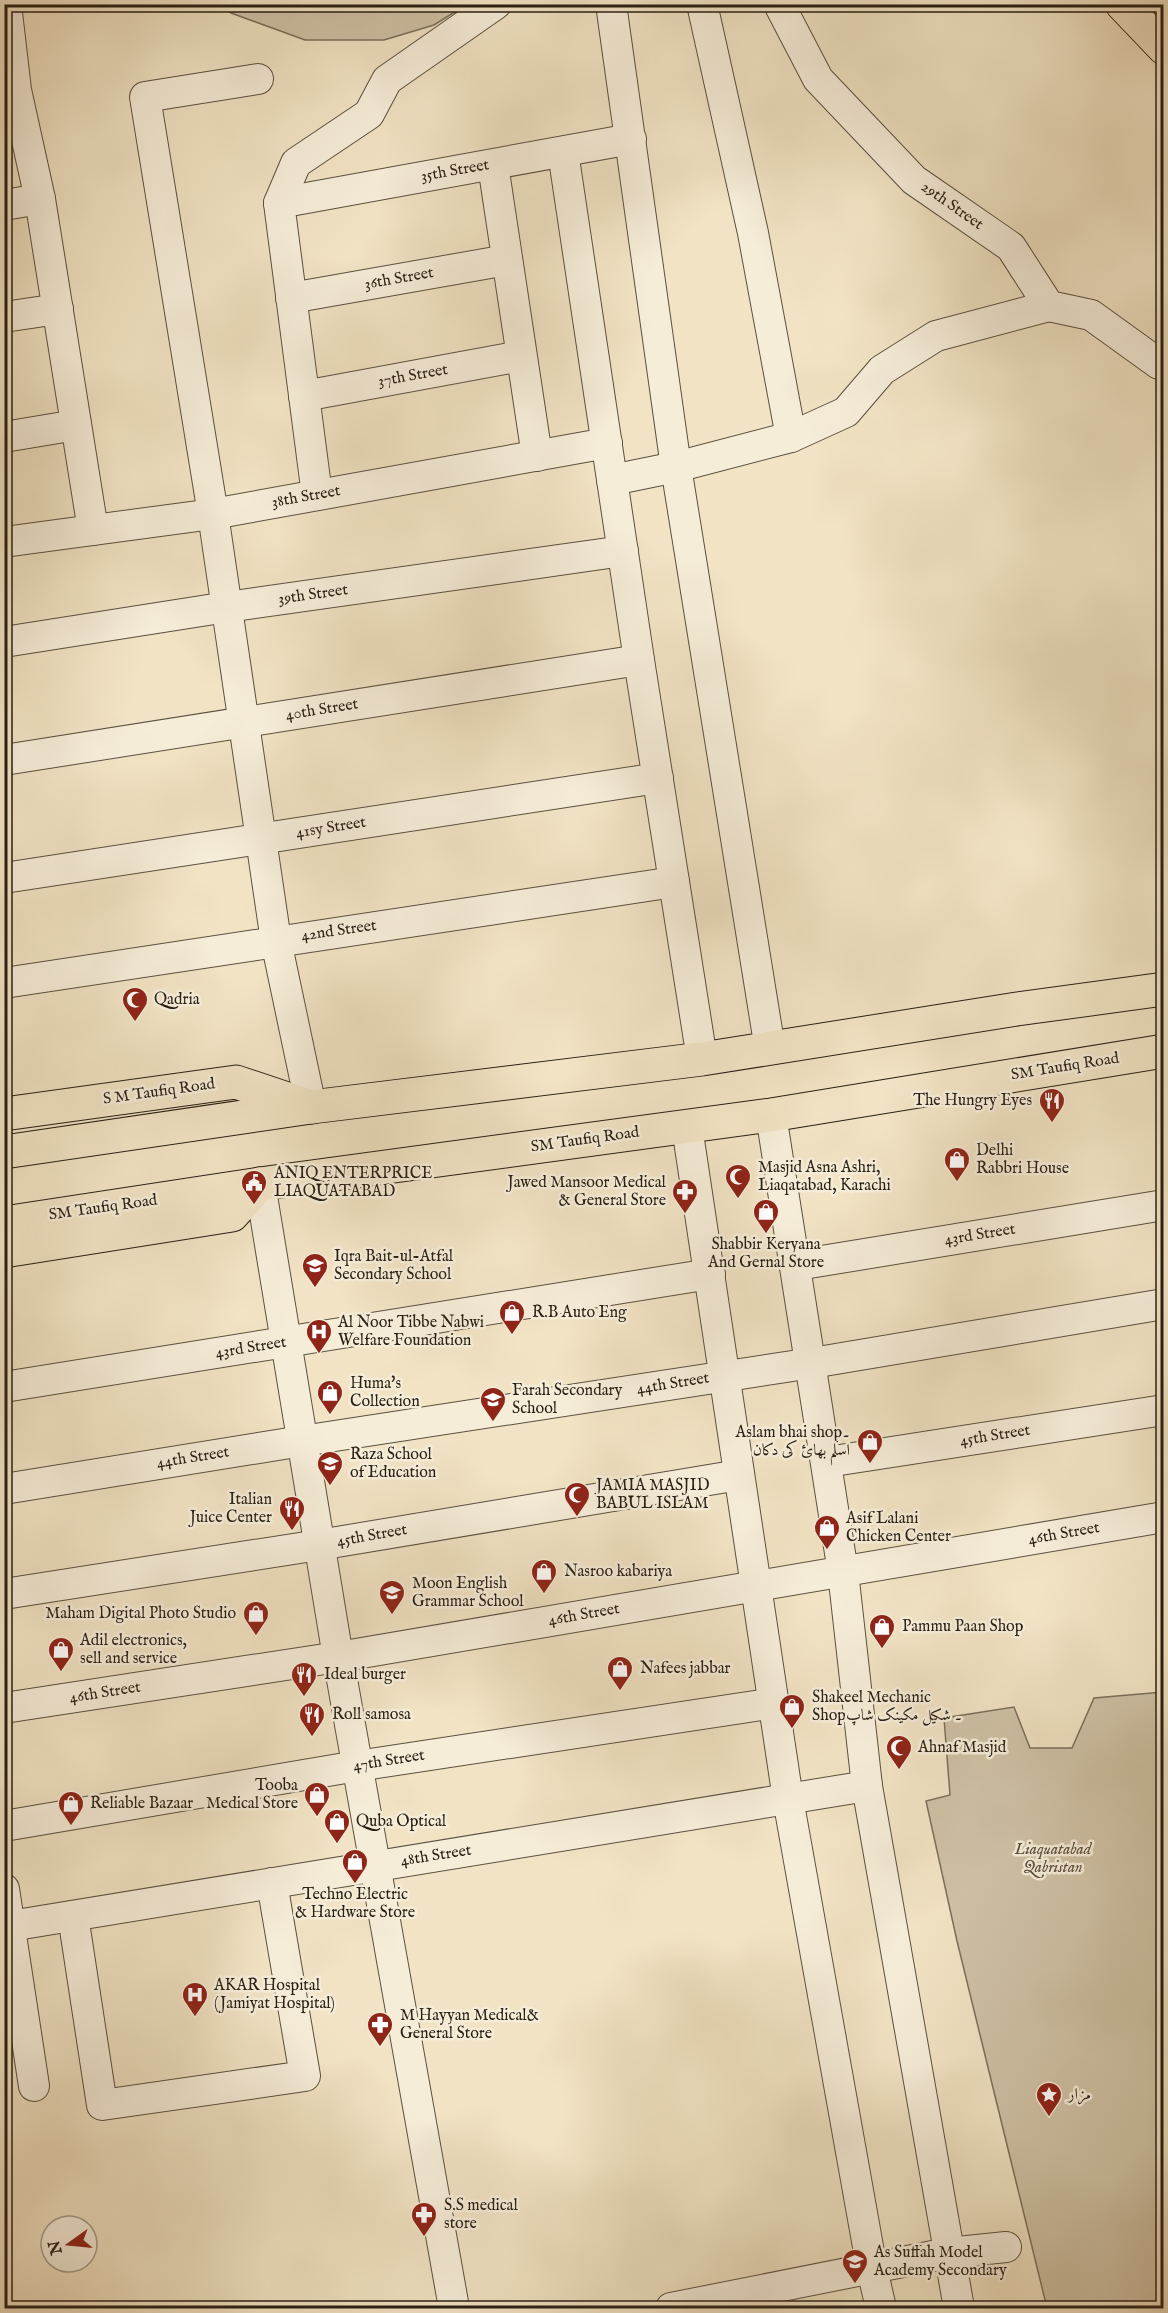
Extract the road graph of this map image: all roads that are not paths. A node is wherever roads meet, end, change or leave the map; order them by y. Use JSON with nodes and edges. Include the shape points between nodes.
{"nodes":[{"id":1,"x":6,"y":4,"type":"edge"},
{"id":2,"x":496,"y":4,"type":"edge"},
{"id":3,"x":610,"y":4,"type":"edge"},
{"id":4,"x":702,"y":4,"type":"edge"},
{"id":5,"x":779,"y":4,"type":"edge"},
{"id":6,"x":1122,"y":4,"type":"edge"},
{"id":7,"x":1164,"y":48,"type":"edge"},
{"id":8,"x":258,"y":79,"type":"dead end"},
{"id":9,"x":10,"y":91,"type":"edge"},
{"id":10,"x":631,"y":139,"type":"junction"},
{"id":11,"x":563,"y":152,"type":"junction"},
{"id":12,"x":493,"y":165,"type":"junction"},
{"id":13,"x":40,"y":199,"type":"junction"},
{"id":14,"x":279,"y":203,"type":"junction"},
{"id":15,"x":4,"y":205,"type":"edge"},
{"id":16,"x":507,"y":260,"type":"junction"},
{"id":17,"x":291,"y":298,"type":"junction"},
{"id":18,"x":1049,"y":306,"type":"junction"},
{"id":19,"x":58,"y":309,"type":"junction"},
{"id":20,"x":4,"y":317,"type":"edge"},
{"id":21,"x":521,"y":356,"type":"junction"},
{"id":22,"x":1159,"y":364,"type":"dead end"},
{"id":23,"x":304,"y":396,"type":"junction"},
{"id":24,"x":76,"y":425,"type":"junction"},
{"id":25,"x":4,"y":436,"type":"edge"},
{"id":26,"x":791,"y":437,"type":"junction"},
{"id":27,"x":607,"y":443,"type":"junction"},
{"id":28,"x":537,"y":456,"type":"junction"},
{"id":29,"x":676,"y":467,"type":"junction"},
{"id":30,"x":612,"y":480,"type":"junction"},
{"id":31,"x":317,"y":495,"type":"junction"},
{"id":32,"x":213,"y":514,"type":"junction"},
{"id":33,"x":93,"y":530,"type":"junction"},
{"id":34,"x":4,"y":542,"type":"edge"},
{"id":35,"x":622,"y":551,"type":"junction"},
{"id":36,"x":227,"y":607,"type":"junction"},
{"id":37,"x":4,"y":642,"type":"edge"},
{"id":38,"x":639,"y":660,"type":"junction"},
{"id":39,"x":245,"y":723,"type":"junction"},
{"id":40,"x":4,"y":760,"type":"edge"},
{"id":41,"x":658,"y":778,"type":"junction"},
{"id":42,"x":262,"y":838,"type":"junction"},
{"id":43,"x":4,"y":878,"type":"edge"},
{"id":44,"x":674,"y":882,"type":"junction"},
{"id":45,"x":276,"y":940,"type":"junction"},
{"id":46,"x":4,"y":983,"type":"edge"},
{"id":47,"x":1164,"y":989,"type":"edge"},
{"id":48,"x":770,"y":1049,"type":"junction"},
{"id":49,"x":1164,"y":1051,"type":"edge"},
{"id":50,"x":702,"y":1059,"type":"junction"},
{"id":51,"x":311,"y":1107,"type":"junction"},
{"id":52,"x":4,"y":1114,"type":"edge"},
{"id":53,"x":771,"y":1115,"type":"junction"},
{"id":54,"x":687,"y":1127,"type":"junction"},
{"id":55,"x":4,"y":1152,"type":"edge"},
{"id":56,"x":260,"y":1185,"type":"junction"},
{"id":57,"x":1164,"y":1205,"type":"edge"},
{"id":58,"x":4,"y":1222,"type":"edge"},
{"id":59,"x":4,"y":1251,"type":"edge"},
{"id":60,"x":796,"y":1265,"type":"junction"},
{"id":61,"x":710,"y":1274,"type":"junction"},
{"id":62,"x":1164,"y":1304,"type":"edge"},
{"id":63,"x":285,"y":1343,"type":"junction"},
{"id":64,"x":812,"y":1363,"type":"junction"},
{"id":65,"x":725,"y":1376,"type":"junction"},
{"id":66,"x":4,"y":1387,"type":"edge"},
{"id":67,"x":1164,"y":1410,"type":"edge"},
{"id":68,"x":302,"y":1441,"type":"junction"},
{"id":69,"x":827,"y":1462,"type":"junction"},
{"id":70,"x":739,"y":1475,"type":"junction"},
{"id":71,"x":4,"y":1489,"type":"edge"},
{"id":72,"x":1164,"y":1517,"type":"edge"},
{"id":73,"x":319,"y":1545,"type":"junction"},
{"id":74,"x":843,"y":1572,"type":"junction"},
{"id":75,"x":755,"y":1587,"type":"junction"},
{"id":76,"x":4,"y":1594,"type":"edge"},
{"id":77,"x":338,"y":1657,"type":"junction"},
{"id":78,"x":775,"y":1702,"type":"junction"},
{"id":79,"x":4,"y":1708,"type":"edge"},
{"id":80,"x":357,"y":1766,"type":"junction"},
{"id":81,"x":867,"y":1786,"type":"junction"},
{"id":82,"x":788,"y":1799,"type":"junction"},
{"id":83,"x":4,"y":1826,"type":"edge"},
{"id":84,"x":375,"y":1866,"type":"junction"},
{"id":85,"x":272,"y":1883,"type":"junction"},
{"id":86,"x":4,"y":1889,"type":"edge"},
{"id":87,"x":73,"y":1916,"type":"junction"},
{"id":88,"x":7,"y":1927,"type":"edge"},
{"id":89,"x":34,"y":2086,"type":"dead end"},
{"id":90,"x":1006,"y":2247,"type":"dead end"},
{"id":91,"x":948,"y":2253,"type":"junction"},
{"id":92,"x":872,"y":2269,"type":"junction"},
{"id":93,"x":454,"y":2308,"type":"edge"},
{"id":94,"x":671,"y":2308,"type":"edge"},
{"id":95,"x":880,"y":2308,"type":"edge"},
{"id":96,"x":959,"y":2308,"type":"edge"}],
"edges":[{"from":1,"to":9,"type":"street"},
{"from":2,"to":14,"type":"street","via":[[387,80],[369,114],[297,164]]},
{"from":3,"to":10,"type":"street"},
{"from":4,"to":26,"type":"street","via":[[753,233]]},
{"from":5,"to":18,"type":"street","name":"29th Street","via":[[818,79],[914,180],[1011,247]]},
{"from":6,"to":7,"type":"main road"},
{"from":8,"to":32,"type":"street","via":[[145,97]]},
{"from":9,"to":13,"type":"street"},
{"from":10,"to":11,"type":"street","name":"35th Street"},
{"from":10,"to":29,"type":"street"},
{"from":11,"to":12,"type":"street","name":"35th Street"},
{"from":11,"to":27,"type":"street"},
{"from":12,"to":14,"type":"street","name":"35th Street"},
{"from":12,"to":16,"type":"street"},
{"from":13,"to":15,"type":"street"},
{"from":13,"to":19,"type":"street"},
{"from":14,"to":17,"type":"street"},
{"from":16,"to":17,"type":"street","name":"36th Street"},
{"from":16,"to":21,"type":"street"},
{"from":17,"to":23,"type":"street"},
{"from":18,"to":22,"type":"street","via":[[1091,315]]},
{"from":18,"to":26,"type":"street","via":[[936,336],[882,370],[846,412]]},
{"from":19,"to":20,"type":"street"},
{"from":19,"to":24,"type":"street"},
{"from":21,"to":23,"type":"street","name":"37th Street"},
{"from":21,"to":28,"type":"street"},
{"from":23,"to":31,"type":"street"},
{"from":24,"to":25,"type":"street"},
{"from":24,"to":33,"type":"street"},
{"from":26,"to":29,"type":"street"},
{"from":27,"to":28,"type":"street","name":"38th Street"},
{"from":27,"to":30,"type":"street"},
{"from":28,"to":31,"type":"street","name":"38th Street"},
{"from":29,"to":30,"type":"street"},
{"from":29,"to":48,"type":"street"},
{"from":30,"to":35,"type":"street"},
{"from":31,"to":32,"type":"street","name":"38th Street"},
{"from":32,"to":33,"type":"street","name":"38th Street"},
{"from":32,"to":36,"type":"street"},
{"from":33,"to":34,"type":"street","name":"38th Street"},
{"from":35,"to":36,"type":"street","name":"39th Street"},
{"from":35,"to":38,"type":"street"},
{"from":36,"to":37,"type":"street","name":"39th Street"},
{"from":36,"to":39,"type":"street"},
{"from":38,"to":39,"type":"street","name":"40th Street"},
{"from":38,"to":41,"type":"street"},
{"from":39,"to":40,"type":"street","name":"40th Street"},
{"from":39,"to":42,"type":"street"},
{"from":41,"to":42,"type":"street","name":"41sy Street"},
{"from":41,"to":44,"type":"street"},
{"from":42,"to":43,"type":"street","name":"41sy Street"},
{"from":42,"to":45,"type":"street"},
{"from":44,"to":45,"type":"street","name":"42nd Street"},
{"from":44,"to":50,"type":"street"},
{"from":45,"to":46,"type":"street","name":"42nd Street"},
{"from":45,"to":51,"type":"street"},
{"from":47,"to":48,"type":"main road"},
{"from":48,"to":50,"type":"main road"},
{"from":49,"to":53,"type":"main road","name":"SM Taufiq Road"},
{"from":50,"to":51,"type":"main road"},
{"from":51,"to":52,"type":"main road","name":"S M Taufiq Road","via":[[236,1082]]},
{"from":51,"to":55,"type":"main road"},
{"from":53,"to":54,"type":"main road","name":"SM Taufiq Road"},
{"from":53,"to":60,"type":"street"},
{"from":54,"to":56,"type":"main road","name":"SM Taufiq Road"},
{"from":54,"to":61,"type":"street"},
{"from":56,"to":58,"type":"main road","name":"SM Taufiq Road"},
{"from":56,"to":59,"type":"main road","via":[[232,1215]]},
{"from":56,"to":63,"type":"street"},
{"from":57,"to":60,"type":"street","name":"43rd Street"},
{"from":60,"to":64,"type":"street"},
{"from":61,"to":63,"type":"street","name":"43rd Street"},
{"from":61,"to":65,"type":"street"},
{"from":62,"to":64,"type":"street","name":"44th Street"},
{"from":63,"to":66,"type":"street","name":"43rd Street"},
{"from":63,"to":68,"type":"street"},
{"from":64,"to":65,"type":"street","name":"44th Street"},
{"from":64,"to":69,"type":"street"},
{"from":65,"to":68,"type":"street","name":"44th Street"},
{"from":65,"to":70,"type":"street"},
{"from":67,"to":69,"type":"street","name":"45th Street"},
{"from":68,"to":71,"type":"street","name":"44th Street"},
{"from":68,"to":73,"type":"street"},
{"from":69,"to":74,"type":"street"},
{"from":70,"to":73,"type":"street","name":"45th Street"},
{"from":70,"to":75,"type":"street"},
{"from":72,"to":74,"type":"street","name":"46th Street"},
{"from":73,"to":76,"type":"street","name":"45th Street"},
{"from":73,"to":77,"type":"street"},
{"from":74,"to":75,"type":"street","name":"46th Street"},
{"from":74,"to":81,"type":"street"},
{"from":75,"to":77,"type":"street","name":"46th Street"},
{"from":75,"to":78,"type":"street"},
{"from":77,"to":79,"type":"street","name":"46th Street"},
{"from":77,"to":80,"type":"street"},
{"from":78,"to":80,"type":"street","name":"47th Street"},
{"from":78,"to":82,"type":"street"},
{"from":80,"to":83,"type":"street","name":"47th Street"},
{"from":80,"to":84,"type":"street"},
{"from":81,"to":82,"type":"street","name":"48th Street"},
{"from":81,"to":91,"type":"street"},
{"from":82,"to":84,"type":"street","name":"48th Street"},
{"from":82,"to":92,"type":"street"},
{"from":84,"to":85,"type":"street","name":"48th Street"},
{"from":84,"to":93,"type":"street"},
{"from":85,"to":87,"type":"street","name":"48th Street"},
{"from":85,"to":87,"type":"street","via":[[305,2076],[102,2105]]},
{"from":86,"to":88,"type":"street"},
{"from":87,"to":88,"type":"street","name":"48th Street"},
{"from":88,"to":89,"type":"street"},
{"from":90,"to":91,"type":"street"},
{"from":91,"to":92,"type":"street"},
{"from":91,"to":96,"type":"street"},
{"from":92,"to":94,"type":"street"},
{"from":92,"to":95,"type":"street"}]}
